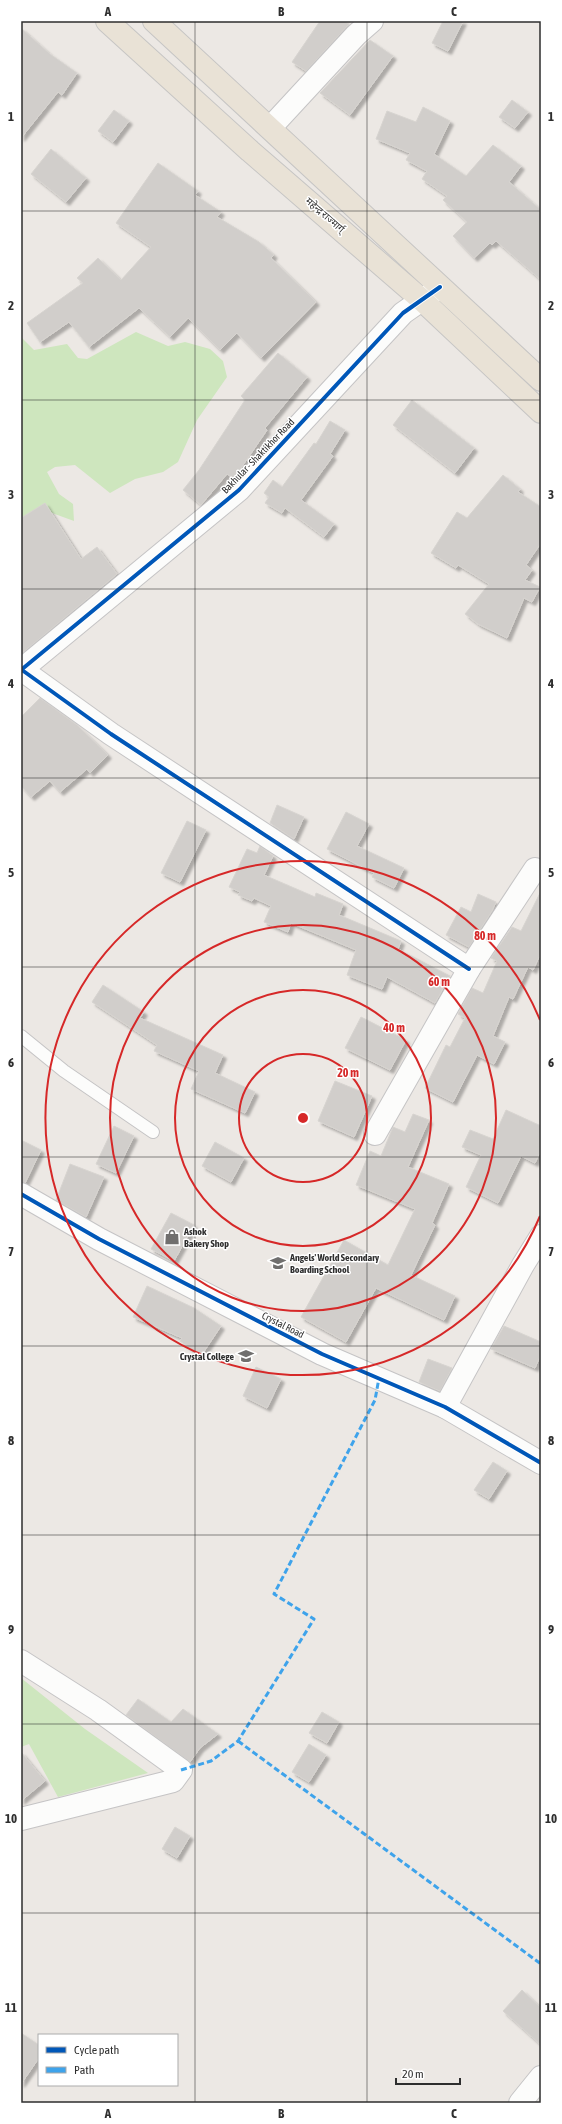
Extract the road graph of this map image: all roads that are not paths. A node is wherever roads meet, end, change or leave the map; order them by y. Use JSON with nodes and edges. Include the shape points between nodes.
{"nodes":[{"id":1,"x":106,"y":21,"type":"edge"},
{"id":2,"x":154,"y":21,"type":"edge"},
{"id":3,"x":372,"y":21,"type":"edge"},
{"id":4,"x":270,"y":128,"type":"junction"},
{"id":5,"x":440,"y":287,"type":"junction"},
{"id":6,"x":422,"y":300,"type":"junction"},
{"id":7,"x":541,"y":380,"type":"edge"},
{"id":8,"x":541,"y":412,"type":"edge"},
{"id":9,"x":22,"y":670,"type":"edge"},
{"id":10,"x":535,"y":869,"type":"dead end"},
{"id":11,"x":468,"y":969,"type":"junction"},
{"id":12,"x":21,"y":1036,"type":"edge"},
{"id":13,"x":153,"y":1132,"type":"dead end"},
{"id":14,"x":375,"y":1134,"type":"dead end"},
{"id":15,"x":21,"y":1194,"type":"edge"},
{"id":16,"x":541,"y":1236,"type":"edge"},
{"id":17,"x":445,"y":1407,"type":"junction"},
{"id":18,"x":541,"y":1463,"type":"edge"},
{"id":19,"x":21,"y":1661,"type":"edge"},
{"id":20,"x":21,"y":1819,"type":"edge"},
{"id":21,"x":540,"y":2079,"type":"edge"},
{"id":22,"x":520,"y":2103,"type":"edge"}],
"edges":[{"from":1,"to":6,"type":"highway","name":"महेन्द्र राज्मार्ग्","via":[[250,151]]},
{"from":2,"to":4,"type":"highway"},
{"from":3,"to":4,"type":"street"},
{"from":4,"to":5,"type":"highway"},
{"from":5,"to":6,"type":"street","name":"Bakhular - Shaktikhor Road"},
{"from":5,"to":7,"type":"highway"},
{"from":6,"to":8,"type":"highway","name":"महेन्द्र राज्मार्ग्"},
{"from":6,"to":9,"type":"street","name":"Bakhular - Shaktikhor Road","via":[[403,314],[240,490]]},
{"from":9,"to":11,"type":"street","via":[[118,738]]},
{"from":10,"to":11,"type":"street"},
{"from":11,"to":14,"type":"street"},
{"from":12,"to":13,"type":"lane","via":[[64,1072]]},
{"from":15,"to":17,"type":"street","name":"Crystal Road","via":[[99,1239],[322,1354]]},
{"from":16,"to":17,"type":"street"},
{"from":17,"to":18,"type":"street","name":"Crystal Road"},
{"from":19,"to":20,"type":"street","via":[[98,1710],[181,1770],[173,1781]]},
{"from":21,"to":22,"type":"street"}]}
